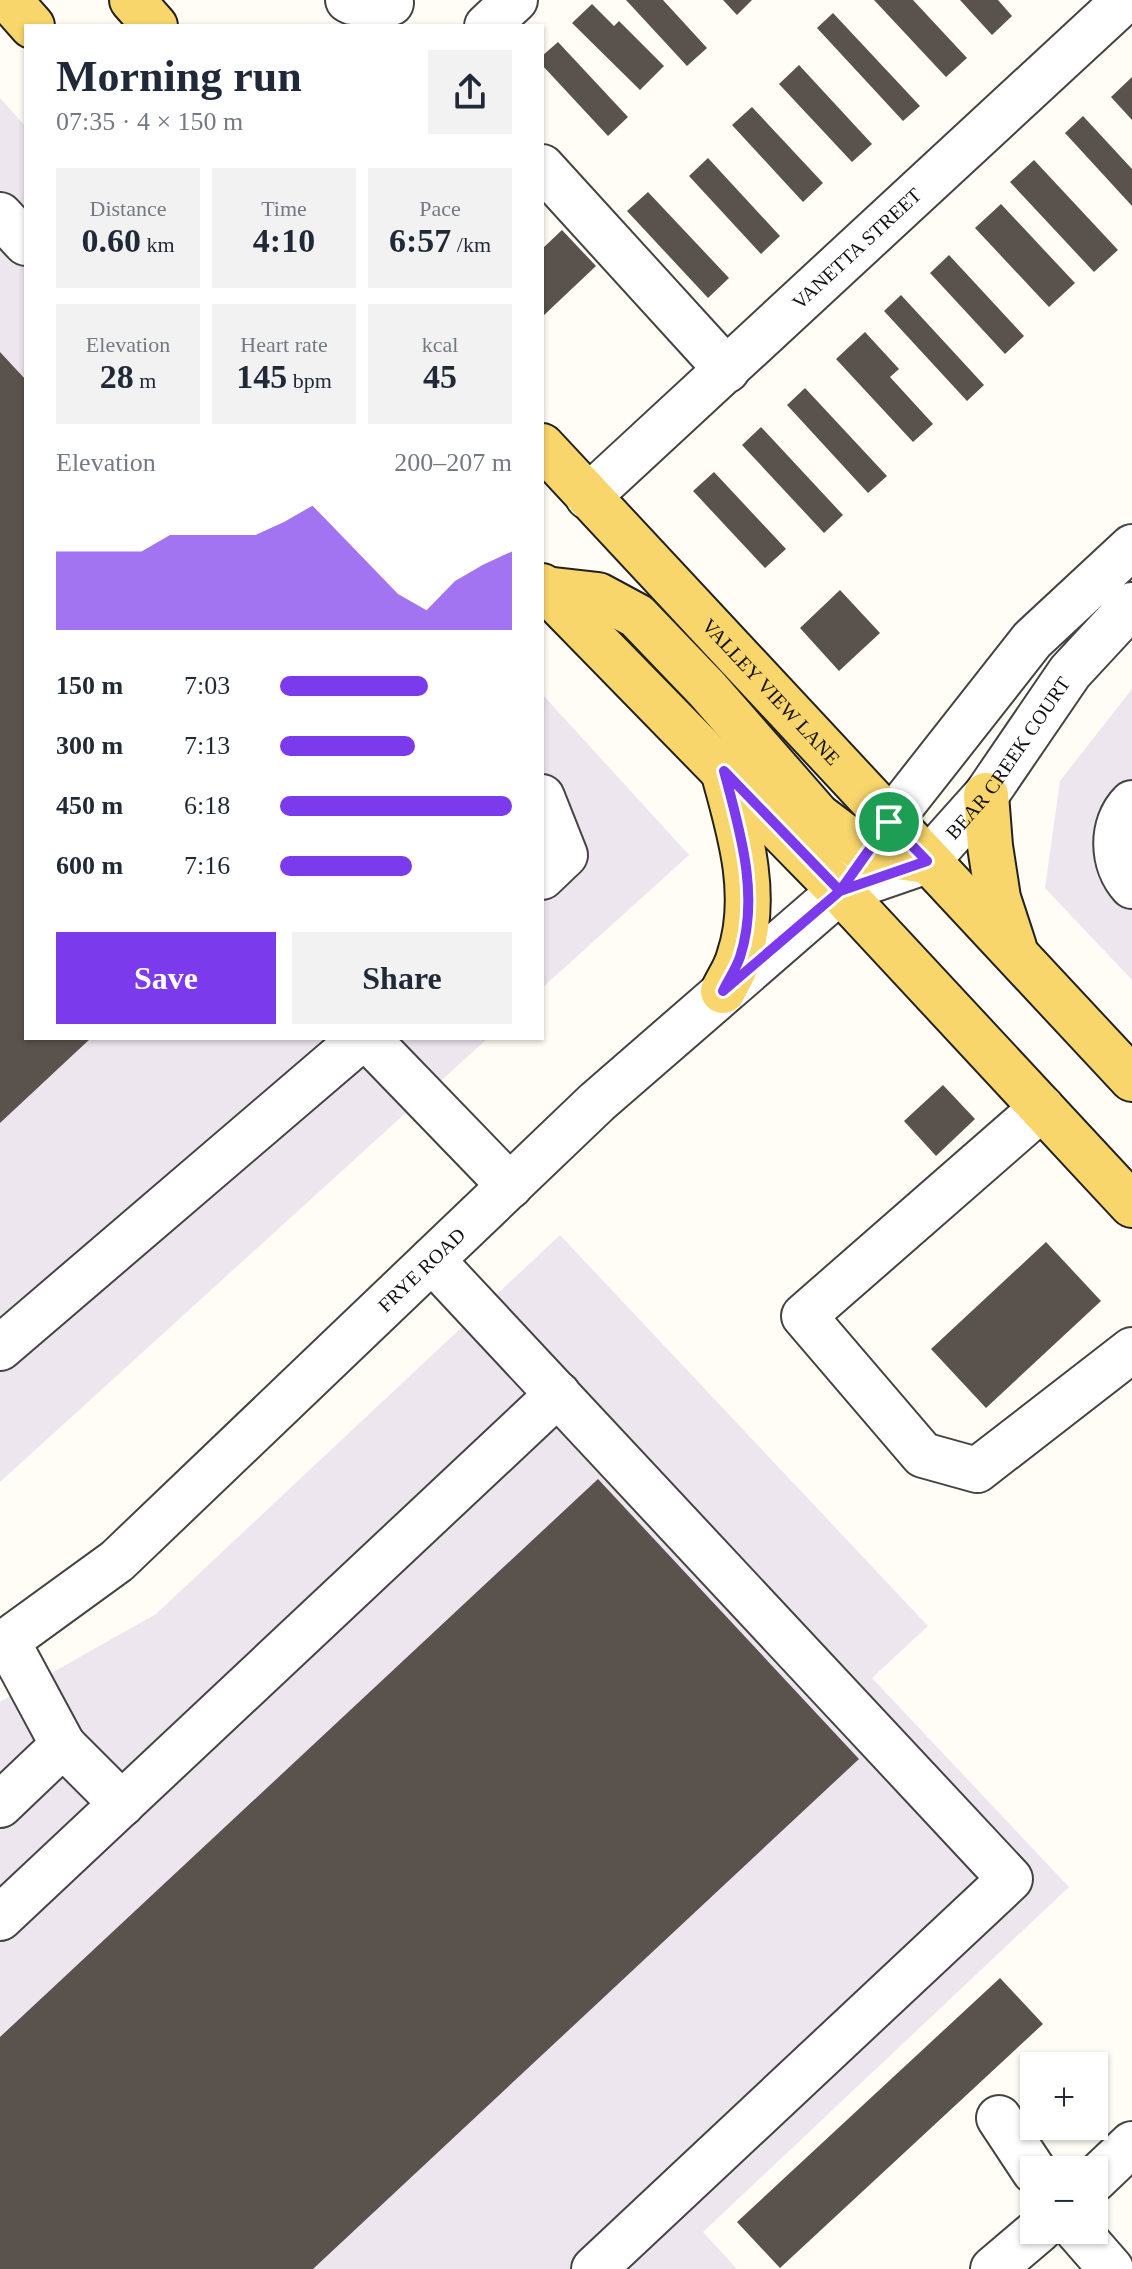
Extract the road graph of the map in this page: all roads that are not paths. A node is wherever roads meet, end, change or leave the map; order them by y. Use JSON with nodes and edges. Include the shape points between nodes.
{"nodes":[{"id":1,"x":9,"y":0,"type":"edge"},
{"id":2,"x":132,"y":0,"type":"edge"},
{"id":3,"x":348,"y":0,"type":"edge"},
{"id":4,"x":515,"y":0,"type":"edge"},
{"id":5,"x":1125,"y":0,"type":"edge"},
{"id":6,"x":0,"y":8,"type":"edge"},
{"id":7,"x":397,"y":10,"type":"edge"},
{"id":8,"x":30,"y":24,"type":"edge"},
{"id":9,"x":153,"y":24,"type":"edge"},
{"id":10,"x":489,"y":24,"type":"edge"},
{"id":11,"x":544,"y":169,"type":"edge"},
{"id":12,"x":0,"y":215,"type":"edge"},
{"id":13,"x":24,"y":241,"type":"edge"},
{"id":14,"x":727,"y":370,"type":"junction"},
{"id":15,"x":544,"y":448,"type":"edge"},
{"id":16,"x":588,"y":497,"type":"junction"},
{"id":17,"x":1132,"y":547,"type":"edge"},
{"id":18,"x":544,"y":588,"type":"edge"},
{"id":19,"x":1132,"y":605,"type":"edge"},
{"id":20,"x":724,"y":771,"type":"junction"},
{"id":21,"x":986,"y":795,"type":"junction"},
{"id":22,"x":544,"y":802,"type":"edge"},
{"id":23,"x":1132,"y":803,"type":"edge"},
{"id":24,"x":878,"y":837,"type":"junction"},
{"id":25,"x":927,"y":861,"type":"junction"},
{"id":26,"x":544,"y":875,"type":"edge"},
{"id":27,"x":1132,"y":886,"type":"edge"},
{"id":28,"x":840,"y":891,"type":"junction"},
{"id":29,"x":1017,"y":957,"type":"junction"},
{"id":30,"x":723,"y":991,"type":"junction"},
{"id":31,"x":362,"y":1040,"type":"edge"},
{"id":32,"x":366,"y":1040,"type":"edge"},
{"id":33,"x":1132,"y":1079,"type":"edge"},
{"id":34,"x":1042,"y":1108,"type":"junction"},
{"id":35,"x":510,"y":1186,"type":"junction"},
{"id":36,"x":1132,"y":1205,"type":"edge"},
{"id":37,"x":432,"y":1260,"type":"junction"},
{"id":38,"x":0,"y":1348,"type":"edge"},
{"id":39,"x":1132,"y":1350,"type":"edge"},
{"id":40,"x":558,"y":1394,"type":"junction"},
{"id":41,"x":3,"y":1644,"type":"edge"},
{"id":42,"x":63,"y":1745,"type":"junction"},
{"id":43,"x":122,"y":1804,"type":"junction"},
{"id":44,"x":0,"y":1805,"type":"edge"},
{"id":45,"x":0,"y":1918,"type":"edge"},
{"id":46,"x":999,"y":2118,"type":"dead end"},
{"id":47,"x":1132,"y":2144,"type":"edge"},
{"id":48,"x":1024,"y":2156,"type":"edge"},
{"id":49,"x":1108,"y":2167,"type":"edge"},
{"id":50,"x":1022,"y":2244,"type":"edge"},
{"id":51,"x":1089,"y":2244,"type":"edge"},
{"id":52,"x":594,"y":2269,"type":"edge"},
{"id":53,"x":993,"y":2269,"type":"edge"},
{"id":54,"x":1111,"y":2269,"type":"edge"}],
"edges":[{"from":1,"to":6,"type":"street"},
{"from":1,"to":8,"type":"main road"},
{"from":2,"to":9,"type":"main road"},
{"from":3,"to":7,"type":"street"},
{"from":4,"to":10,"type":"street"},
{"from":5,"to":14,"type":"street","name":"VANETTA STREET"},
{"from":11,"to":14,"type":"street"},
{"from":12,"to":13,"type":"street"},
{"from":14,"to":16,"type":"street","name":"VANETTA STREET"},
{"from":15,"to":16,"type":"main road","name":"VALLEY VIEW LANE"},
{"from":16,"to":24,"type":"main road","name":"VALLEY VIEW LANE"},
{"from":17,"to":24,"type":"street","via":[[1032,640]]},
{"from":18,"to":20,"type":"main road"},
{"from":18,"to":24,"type":"main road","via":[[598,595],[637,616],[818,816]]},
{"from":19,"to":21,"type":"street","name":"BEAR CREEK COURT","via":[[1070,672]]},
{"from":20,"to":28,"type":"main road"},
{"from":20,"to":30,"type":"main road","via":[[744,844],[748,916],[739,958]]},
{"from":21,"to":25,"type":"street","name":"BEAR CREEK COURT"},
{"from":21,"to":29,"type":"main road","via":[[998,898]]},
{"from":22,"to":26,"type":"street","via":[[565,855]]},
{"from":23,"to":27,"type":"street","via":[[1115,845],[1121,874]]},
{"from":24,"to":25,"type":"main road","name":"VALLEY VIEW LANE"},
{"from":24,"to":28,"type":"street"},
{"from":25,"to":28,"type":"street","name":"BEAR CREEK COURT"},
{"from":25,"to":29,"type":"main road","name":"VALLEY VIEW LANE"},
{"from":28,"to":30,"type":"street","name":"FRYE ROAD"},
{"from":28,"to":34,"type":"main road"},
{"from":29,"to":33,"type":"main road","name":"VALLEY VIEW LANE"},
{"from":30,"to":35,"type":"street","name":"FRYE ROAD"},
{"from":31,"to":38,"type":"street"},
{"from":32,"to":35,"type":"street"},
{"from":34,"to":36,"type":"main road"},
{"from":34,"to":39,"type":"street","via":[[804,1316],[923,1455],[977,1470]]},
{"from":35,"to":37,"type":"street","name":"FRYE ROAD"},
{"from":37,"to":40,"type":"street"},
{"from":37,"to":41,"type":"street","name":"FRYE ROAD","via":[[117,1561]]},
{"from":40,"to":43,"type":"street"},
{"from":40,"to":52,"type":"street","via":[[1010,1879]]},
{"from":41,"to":42,"type":"street"},
{"from":42,"to":43,"type":"street"},
{"from":42,"to":44,"type":"street"},
{"from":43,"to":45,"type":"street"},
{"from":46,"to":48,"type":"street"},
{"from":47,"to":49,"type":"street"},
{"from":50,"to":53,"type":"street"},
{"from":51,"to":54,"type":"street"}]}
